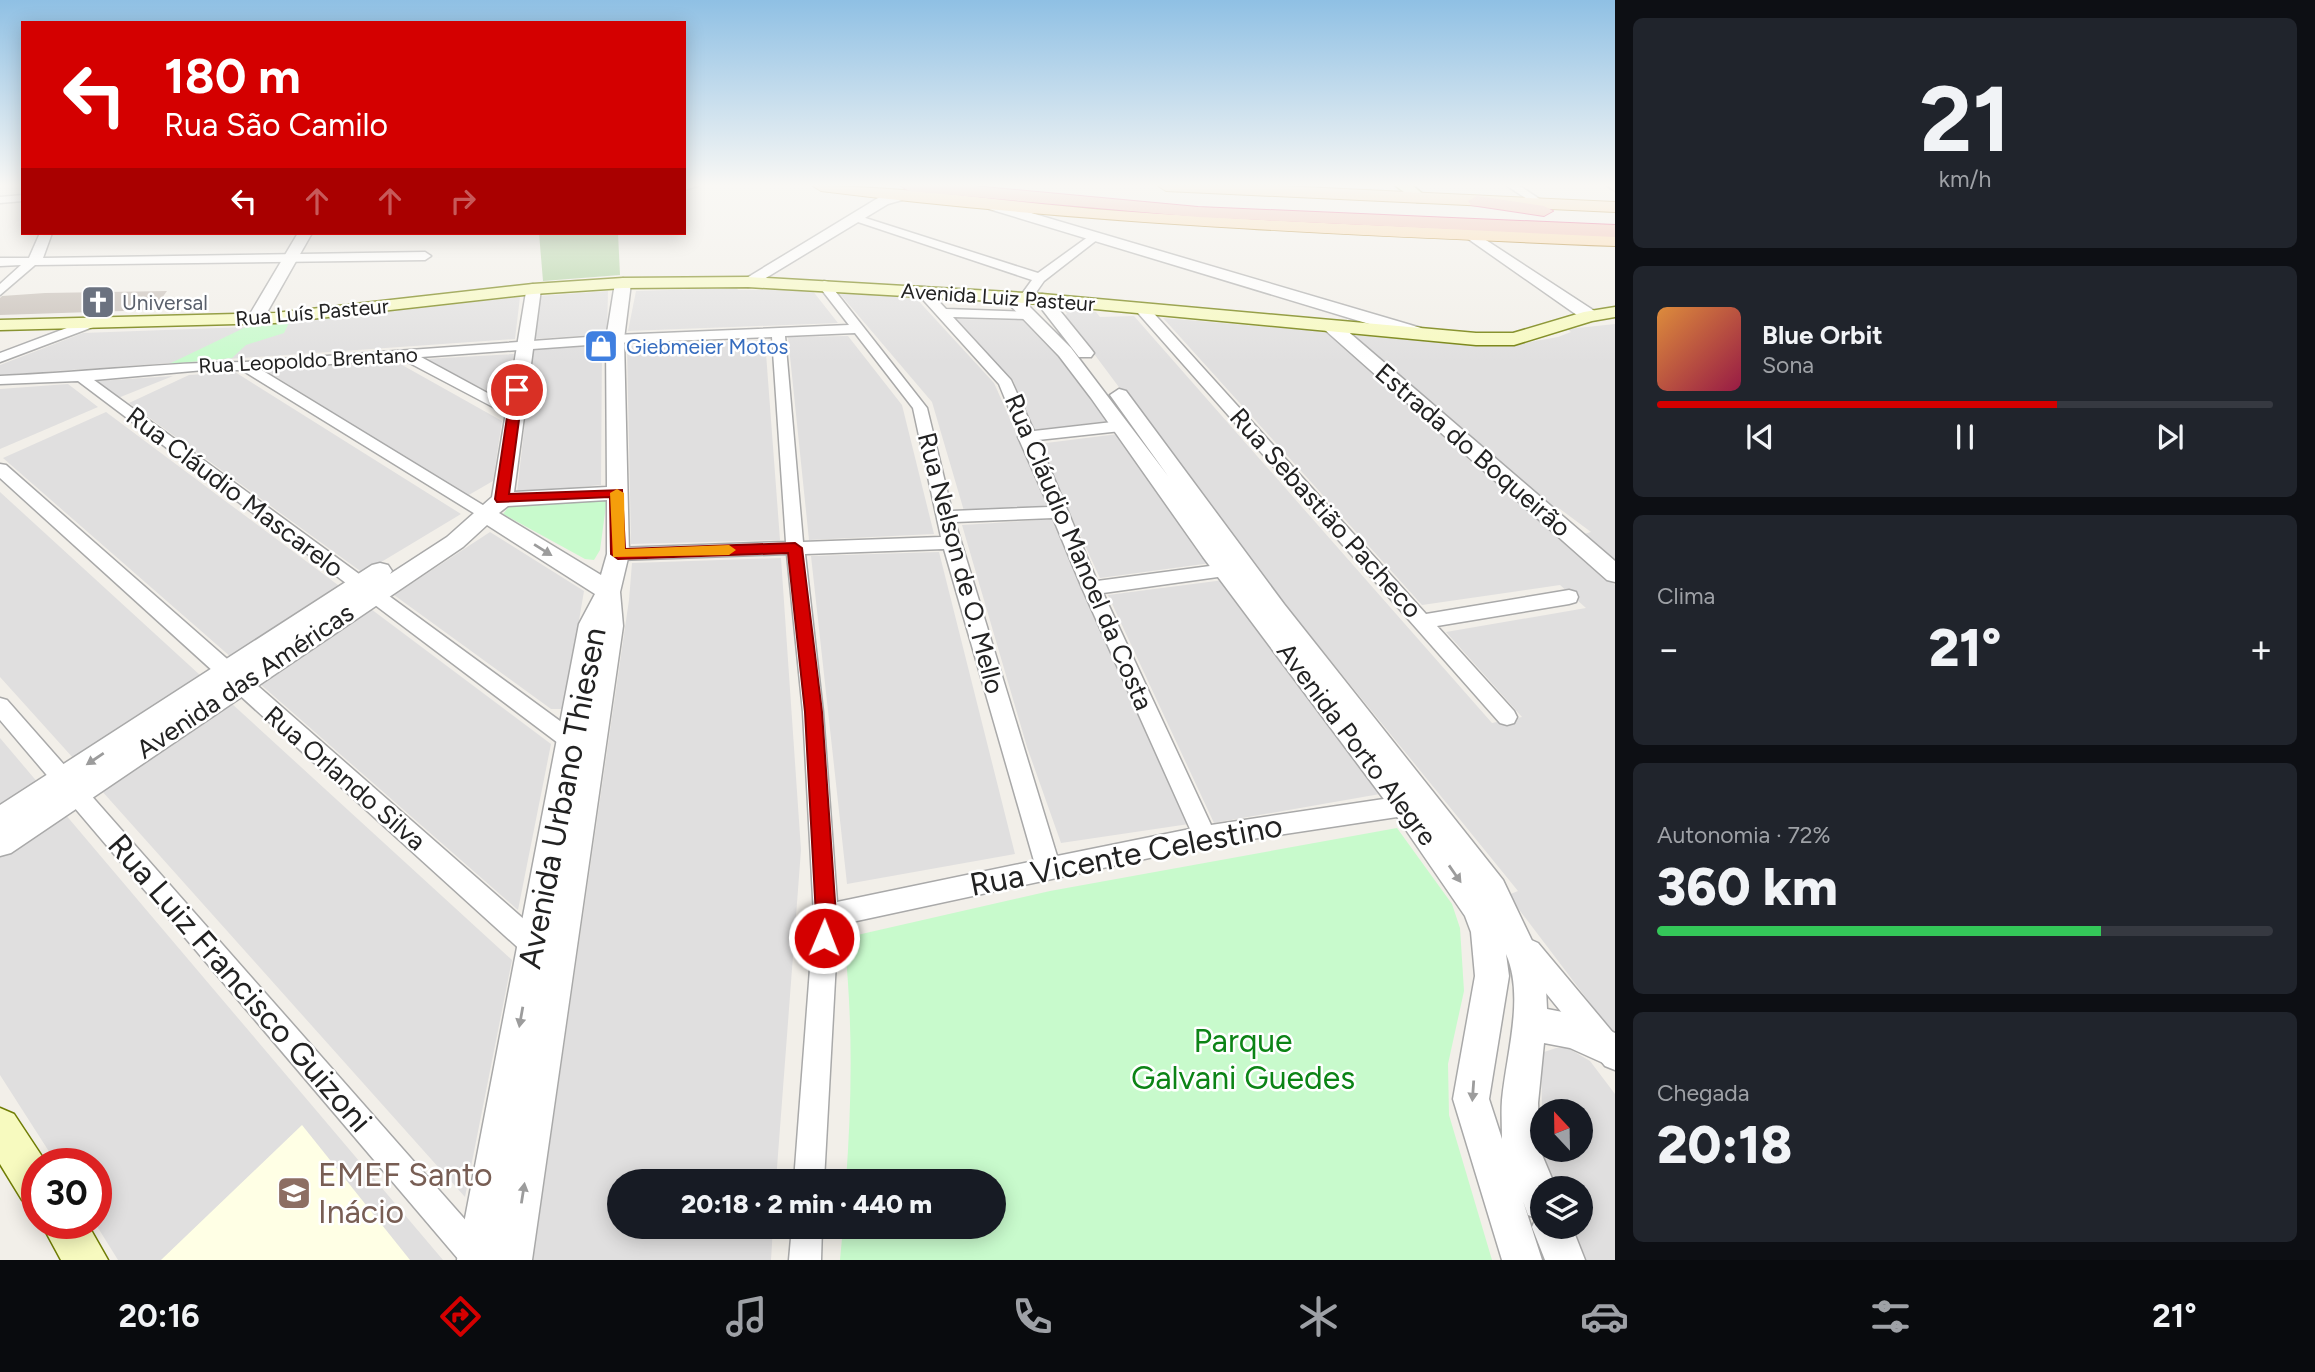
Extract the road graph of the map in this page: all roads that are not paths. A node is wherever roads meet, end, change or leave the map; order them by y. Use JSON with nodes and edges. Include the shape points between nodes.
{"nodes":[{"id":1,"x":42,"y":245,"type":"edge"},
{"id":2,"x":299,"y":245,"type":"edge"},
{"id":3,"x":811,"y":245,"type":"edge"},
{"id":4,"x":915,"y":245,"type":"edge"},
{"id":5,"x":1086,"y":245,"type":"edge"},
{"id":6,"x":1125,"y":245,"type":"edge"},
{"id":7,"x":1486,"y":245,"type":"edge"},
{"id":8,"x":425,"y":256,"type":"dead end"},
{"id":9,"x":292,"y":258,"type":"junction"},
{"id":10,"x":0,"y":262,"type":"edge"},
{"id":11,"x":33,"y":262,"type":"junction"},
{"id":12,"x":748,"y":282,"type":"junction"},
{"id":13,"x":623,"y":283,"type":"junction"},
{"id":14,"x":824,"y":285,"type":"junction"},
{"id":15,"x":533,"y":289,"type":"junction"},
{"id":16,"x":921,"y":290,"type":"junction"},
{"id":17,"x":0,"y":292,"type":"edge"},
{"id":18,"x":1029,"y":297,"type":"junction"},
{"id":19,"x":1143,"y":310,"type":"junction"},
{"id":20,"x":1615,"y":312,"type":"edge"},
{"id":21,"x":940,"y":313,"type":"junction"},
{"id":22,"x":1590,"y":316,"type":"junction"},
{"id":23,"x":255,"y":319,"type":"junction"},
{"id":24,"x":88,"y":324,"type":"junction"},
{"id":25,"x":0,"y":325,"type":"edge"},
{"id":26,"x":1331,"y":326,"type":"junction"},
{"id":27,"x":858,"y":329,"type":"junction"},
{"id":28,"x":778,"y":331,"type":"junction"},
{"id":29,"x":1415,"y":332,"type":"junction"},
{"id":30,"x":615,"y":339,"type":"junction"},
{"id":31,"x":524,"y":345,"type":"junction"},
{"id":32,"x":405,"y":355,"type":"junction"},
{"id":33,"x":0,"y":358,"type":"edge"},
{"id":34,"x":246,"y":366,"type":"junction"},
{"id":35,"x":81,"y":377,"type":"junction"},
{"id":36,"x":0,"y":380,"type":"edge"},
{"id":37,"x":1107,"y":393,"type":"junction"},
{"id":38,"x":514,"y":413,"type":"junction"},
{"id":39,"x":1121,"y":426,"type":"junction"},
{"id":40,"x":1026,"y":437,"type":"junction"},
{"id":41,"x":0,"y":469,"type":"edge"},
{"id":42,"x":1176,"y":489,"type":"junction"},
{"id":43,"x":617,"y":493,"type":"junction"},
{"id":44,"x":493,"y":507,"type":"junction"},
{"id":45,"x":1058,"y":512,"type":"junction"},
{"id":46,"x":945,"y":517,"type":"junction"},
{"id":47,"x":951,"y":543,"type":"junction"},
{"id":48,"x":795,"y":548,"type":"junction"},
{"id":49,"x":618,"y":554,"type":"junction"},
{"id":50,"x":1225,"y":570,"type":"junction"},
{"id":51,"x":1615,"y":574,"type":"edge"},
{"id":52,"x":1091,"y":587,"type":"junction"},
{"id":53,"x":367,"y":590,"type":"junction"},
{"id":54,"x":608,"y":591,"type":"junction"},
{"id":55,"x":1569,"y":597,"type":"dead end"},
{"id":56,"x":1266,"y":611,"type":"junction"},
{"id":57,"x":1423,"y":621,"type":"junction"},
{"id":58,"x":232,"y":678,"type":"junction"},
{"id":59,"x":0,"y":706,"type":"edge"},
{"id":60,"x":1507,"y":717,"type":"dead end"},
{"id":61,"x":582,"y":749,"type":"junction"},
{"id":62,"x":70,"y":787,"type":"junction"},
{"id":63,"x":1417,"y":804,"type":"junction"},
{"id":64,"x":0,"y":821,"type":"edge"},
{"id":65,"x":1205,"y":836,"type":"junction"},
{"id":66,"x":0,"y":842,"type":"edge"},
{"id":67,"x":1048,"y":867,"type":"junction"},
{"id":68,"x":826,"y":916,"type":"junction"},
{"id":69,"x":1487,"y":932,"type":"junction"},
{"id":70,"x":1516,"y":937,"type":"junction"},
{"id":71,"x":534,"y":945,"type":"junction"},
{"id":72,"x":1527,"y":1039,"type":"junction"},
{"id":73,"x":1613,"y":1053,"type":"edge"},
{"id":74,"x":0,"y":1128,"type":"edge"},
{"id":75,"x":21,"y":1160,"type":"edge"},
{"id":76,"x":810,"y":1169,"type":"edge"},
{"id":77,"x":1532,"y":1176,"type":"edge"},
{"id":78,"x":72,"y":1239,"type":"edge"},
{"id":79,"x":806,"y":1239,"type":"edge"},
{"id":80,"x":1557,"y":1239,"type":"edge"},
{"id":81,"x":478,"y":1259,"type":"edge"},
{"id":82,"x":86,"y":1260,"type":"edge"},
{"id":83,"x":512,"y":1260,"type":"edge"},
{"id":84,"x":805,"y":1260,"type":"edge"},
{"id":85,"x":1522,"y":1260,"type":"edge"},
{"id":86,"x":1565,"y":1260,"type":"edge"}],
"edges":[{"from":1,"to":11,"type":"street"},
{"from":2,"to":9,"type":"street"},
{"from":3,"to":12,"type":"street"},
{"from":4,"to":18,"type":"street"},
{"from":5,"to":18,"type":"street"},
{"from":6,"to":29,"type":"street"},
{"from":7,"to":22,"type":"street"},
{"from":8,"to":9,"type":"street"},
{"from":9,"to":11,"type":"street"},
{"from":9,"to":23,"type":"street"},
{"from":10,"to":11,"type":"street"},
{"from":11,"to":17,"type":"street"},
{"from":12,"to":13,"type":"main road","name":"Avenida Luiz Pasteur"},
{"from":12,"to":14,"type":"main road","name":"Avenida Luiz Pasteur"},
{"from":13,"to":15,"type":"main road","name":"Rua Luís Pasteur"},
{"from":13,"to":30,"type":"street"},
{"from":14,"to":16,"type":"main road","name":"Avenida Luiz Pasteur"},
{"from":14,"to":27,"type":"street","name":"Rua Nelson de O. Mello"},
{"from":15,"to":23,"type":"main road","name":"Rua Luís Pasteur"},
{"from":15,"to":31,"type":"street"},
{"from":16,"to":18,"type":"main road","name":"Avenida Luiz Pasteur"},
{"from":16,"to":21,"type":"street","name":"Rua Cláudio Manoel da Costa"},
{"from":18,"to":19,"type":"main road","name":"Avenida Luiz Pasteur"},
{"from":18,"to":21,"type":"street"},
{"from":18,"to":37,"type":"street","name":"Avenida Porto Alegre","via":[[1065,352]]},
{"from":19,"to":26,"type":"main road","name":"Avenida Luiz Pasteur"},
{"from":19,"to":57,"type":"street","name":"Rua Sebastião Pacheco"},
{"from":20,"to":22,"type":"main road"},
{"from":21,"to":40,"type":"street","name":"Rua Cláudio Manoel da Costa","via":[[1006,383]]},
{"from":22,"to":29,"type":"main road","via":[[1514,339]]},
{"from":23,"to":24,"type":"main road","name":"Rua Luís Pasteur"},
{"from":24,"to":25,"type":"main road","name":"Rua Luís Pasteur"},
{"from":24,"to":33,"type":"street"},
{"from":26,"to":29,"type":"main road"},
{"from":26,"to":51,"type":"street","name":"Estrada do Boqueirão"},
{"from":27,"to":28,"type":"street","name":"Rua Leopoldo Brentano"},
{"from":27,"to":46,"type":"street","name":"Rua Nelson de O. Mello","via":[[920,408]]},
{"from":28,"to":30,"type":"street","name":"Rua Leopoldo Brentano"},
{"from":28,"to":48,"type":"street"},
{"from":30,"to":31,"type":"street","name":"Rua Leopoldo Brentano"},
{"from":30,"to":43,"type":"street"},
{"from":31,"to":32,"type":"street","name":"Rua Leopoldo Brentano"},
{"from":31,"to":38,"type":"street"},
{"from":32,"to":34,"type":"street","name":"Rua Leopoldo Brentano"},
{"from":32,"to":38,"type":"street"},
{"from":34,"to":35,"type":"street","name":"Rua Leopoldo Brentano"},
{"from":34,"to":44,"type":"street"},
{"from":35,"to":36,"type":"street","name":"Rua Leopoldo Brentano"},
{"from":35,"to":53,"type":"street","name":"Rua Cláudio Mascarelo"},
{"from":37,"to":39,"type":"street","name":"Avenida Porto Alegre"},
{"from":37,"to":42,"type":"street","name":"Avenida Porto Alegre"},
{"from":38,"to":44,"type":"street"},
{"from":39,"to":40,"type":"street"},
{"from":39,"to":42,"type":"street","name":"Avenida Porto Alegre"},
{"from":40,"to":45,"type":"street","name":"Rua Cláudio Manoel da Costa"},
{"from":41,"to":58,"type":"street","name":"Rua Orlando Silva"},
{"from":42,"to":50,"type":"street","name":"Avenida Porto Alegre"},
{"from":42,"to":56,"type":"street","name":"Avenida Porto Alegre"},
{"from":43,"to":44,"type":"street"},
{"from":43,"to":49,"type":"street"},
{"from":44,"to":53,"type":"street","name":"Avenida das Américas","via":[[455,542]]},
{"from":44,"to":54,"type":"street","one_way":true},
{"from":45,"to":46,"type":"street"},
{"from":45,"to":52,"type":"street","name":"Rua Cláudio Manoel da Costa"},
{"from":46,"to":47,"type":"street","name":"Rua Nelson de O. Mello"},
{"from":47,"to":48,"type":"street"},
{"from":47,"to":67,"type":"street","name":"Rua Nelson de O. Mello"},
{"from":48,"to":49,"type":"street"},
{"from":48,"to":68,"type":"street","via":[[813,712]]},
{"from":49,"to":54,"type":"street"},
{"from":50,"to":52,"type":"street"},
{"from":50,"to":56,"type":"street","name":"Avenida Porto Alegre"},
{"from":52,"to":65,"type":"street","name":"Rua Cláudio Manoel da Costa"},
{"from":53,"to":58,"type":"street","name":"Avenida das Américas"},
{"from":53,"to":61,"type":"street","name":"Rua Cláudio Mascarelo"},
{"from":54,"to":61,"type":"street","name":"Avenida Urbano Thiesen","via":[[611,626]]},
{"from":55,"to":57,"type":"street"},
{"from":56,"to":63,"type":"street","name":"Avenida Porto Alegre"},
{"from":57,"to":60,"type":"street","name":"Rua Sebastião Pacheco"},
{"from":58,"to":62,"type":"street","name":"Avenida das Américas"},
{"from":58,"to":71,"type":"street","name":"Rua Orlando Silva"},
{"from":59,"to":62,"type":"street","name":"Rua Luiz Francisco Guizoni"},
{"from":61,"to":71,"type":"street","name":"Avenida Urbano Thiesen"},
{"from":83,"to":61,"type":"street","name":"Avenida Urbano Thiesen","one_way":true},
{"from":62,"to":64,"type":"street","name":"Avenida das Américas"},
{"from":62,"to":66,"type":"street","name":"Avenida das Américas"},
{"from":62,"to":81,"type":"street","name":"Rua Luiz Francisco Guizoni"},
{"from":63,"to":65,"type":"street","name":"Rua Vicente Celestino"},
{"from":63,"to":69,"type":"street","name":"Avenida Porto Alegre","one_way":true,"via":[[1478,908]]},
{"from":63,"to":70,"type":"street","name":"Avenida Porto Alegre","via":[[1492,890]]},
{"from":65,"to":67,"type":"street","name":"Rua Vicente Celestino"},
{"from":67,"to":68,"type":"street","name":"Rua Vicente Celestino"},
{"from":68,"to":76,"type":"street"},
{"from":69,"to":70,"type":"street"},
{"from":69,"to":85,"type":"street","name":"Avenida Porto Alegre","one_way":true,"via":[[1492,976],[1471,1099]]},
{"from":70,"to":72,"type":"street","name":"Avenida Porto Alegre","via":[[1529,968]]},
{"from":70,"to":73,"type":"street"},
{"from":71,"to":81,"type":"street","name":"Avenida Urbano Thiesen","one_way":true},
{"from":72,"to":73,"type":"street","via":[[1530,1023],[1573,1031]]},
{"from":72,"to":77,"type":"street","name":"Avenida Porto Alegre","via":[[1520,1102],[1521,1150]]},
{"from":74,"to":75,"type":"main road"},
{"from":78,"to":82,"type":"main road"},
{"from":79,"to":84,"type":"street"},
{"from":80,"to":86,"type":"street"}]}
